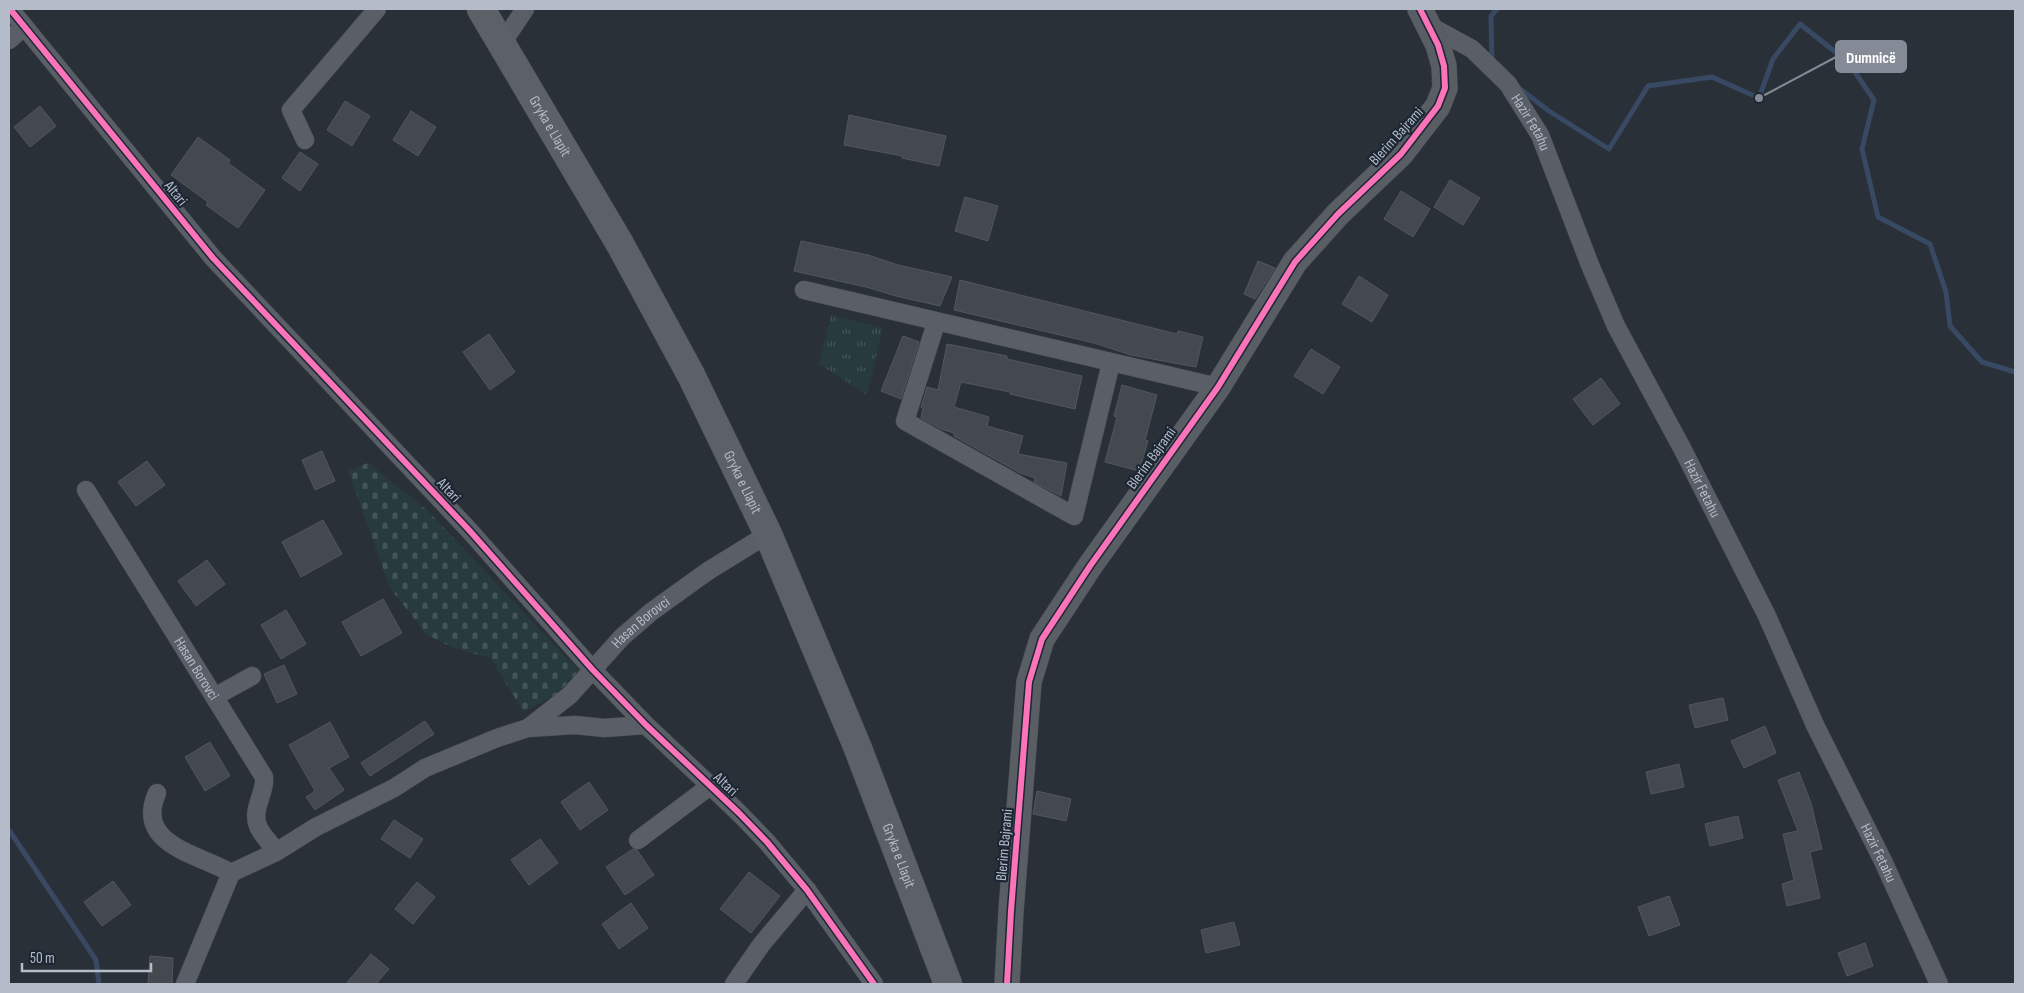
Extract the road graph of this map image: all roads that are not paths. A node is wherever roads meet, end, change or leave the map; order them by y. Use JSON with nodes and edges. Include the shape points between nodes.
{"nodes":[{"id":1,"x":10,"y":9,"type":"edge"},
{"id":2,"x":377,"y":9,"type":"edge"},
{"id":3,"x":481,"y":9,"type":"edge"},
{"id":4,"x":525,"y":9,"type":"edge"},
{"id":5,"x":1424,"y":17,"type":"edge"},
{"id":6,"x":24,"y":27,"type":"junction"},
{"id":7,"x":9,"y":40,"type":"edge"},
{"id":8,"x":503,"y":42,"type":"junction"},
{"id":9,"x":305,"y":140,"type":"dead end"},
{"id":10,"x":804,"y":290,"type":"dead end"},
{"id":11,"x":936,"y":323,"type":"junction"},
{"id":12,"x":1111,"y":363,"type":"junction"},
{"id":13,"x":1218,"y":387,"type":"junction"},
{"id":14,"x":86,"y":490,"type":"dead end"},
{"id":15,"x":768,"y":534,"type":"junction"},
{"id":16,"x":592,"y":669,"type":"junction"},
{"id":17,"x":252,"y":676,"type":"dead end"},
{"id":18,"x":216,"y":696,"type":"junction"},
{"id":19,"x":646,"y":725,"type":"junction"},
{"id":20,"x":528,"y":728,"type":"junction"},
{"id":21,"x":710,"y":786,"type":"junction"},
{"id":22,"x":157,"y":792,"type":"dead end"},
{"id":23,"x":638,"y":840,"type":"dead end"},
{"id":24,"x":276,"y":852,"type":"junction"},
{"id":25,"x":232,"y":873,"type":"junction"},
{"id":26,"x":807,"y":890,"type":"junction"},
{"id":27,"x":184,"y":984,"type":"edge"},
{"id":28,"x":734,"y":984,"type":"edge"},
{"id":29,"x":874,"y":984,"type":"edge"},
{"id":30,"x":948,"y":984,"type":"edge"},
{"id":31,"x":1007,"y":984,"type":"edge"},
{"id":32,"x":1939,"y":984,"type":"edge"}],
"edges":[{"from":1,"to":6,"type":"street","name":"Altari"},
{"from":2,"to":9,"type":"street","via":[[291,110]]},
{"from":3,"to":8,"type":"main road","name":"Gryka e Llapit"},
{"from":4,"to":8,"type":"street"},
{"from":5,"to":13,"type":"street","name":"Blerim Bajrami","via":[[1444,66],[1444,88],[1438,106],[1401,154],[1338,214],[1295,262]]},
{"from":5,"to":32,"type":"street","name":"Hazir Fetahu","via":[[1472,49],[1508,84],[1540,134],[1616,326],[1767,616],[1815,725]]},
{"from":6,"to":7,"type":"street"},
{"from":6,"to":16,"type":"street","name":"Altari","via":[[213,258],[462,522]]},
{"from":8,"to":15,"type":"main road","name":"Gryka e Llapit","via":[[620,244],[691,375]]},
{"from":10,"to":11,"type":"street"},
{"from":11,"to":12,"type":"street"},
{"from":11,"to":12,"type":"street","via":[[905,421],[1074,516]]},
{"from":12,"to":13,"type":"street"},
{"from":13,"to":31,"type":"street","name":"Blerim Bajrami","via":[[1055,616],[1042,639],[1029,682]]},
{"from":14,"to":18,"type":"street","name":"Hasan Borovci"},
{"from":15,"to":16,"type":"street","name":"Hasan Borovci","via":[[651,612]]},
{"from":15,"to":30,"type":"main road","name":"Gryka e Llapit","via":[[857,746]]},
{"from":16,"to":19,"type":"street","name":"Altari"},
{"from":16,"to":20,"type":"street","name":"Hasan Borovci","via":[[570,695]]},
{"from":17,"to":18,"type":"street"},
{"from":18,"to":24,"type":"street","name":"Hasan Borovci","via":[[264,777],[265,785],[256,818],[260,830]]},
{"from":19,"to":20,"type":"street","name":"Hasan Borovci"},
{"from":19,"to":21,"type":"street","name":"Altari"},
{"from":20,"to":24,"type":"street","name":"Hasan Borovci","via":[[425,768]]},
{"from":21,"to":23,"type":"street"},
{"from":21,"to":26,"type":"street","name":"Altari","via":[[761,836]]},
{"from":22,"to":25,"type":"street","via":[[151,806],[156,829],[180,850]]},
{"from":24,"to":25,"type":"street","name":"Hasan Borovci"},
{"from":25,"to":27,"type":"street"},
{"from":26,"to":28,"type":"street","via":[[761,945]]},
{"from":26,"to":29,"type":"street","name":"Altari"}]}
